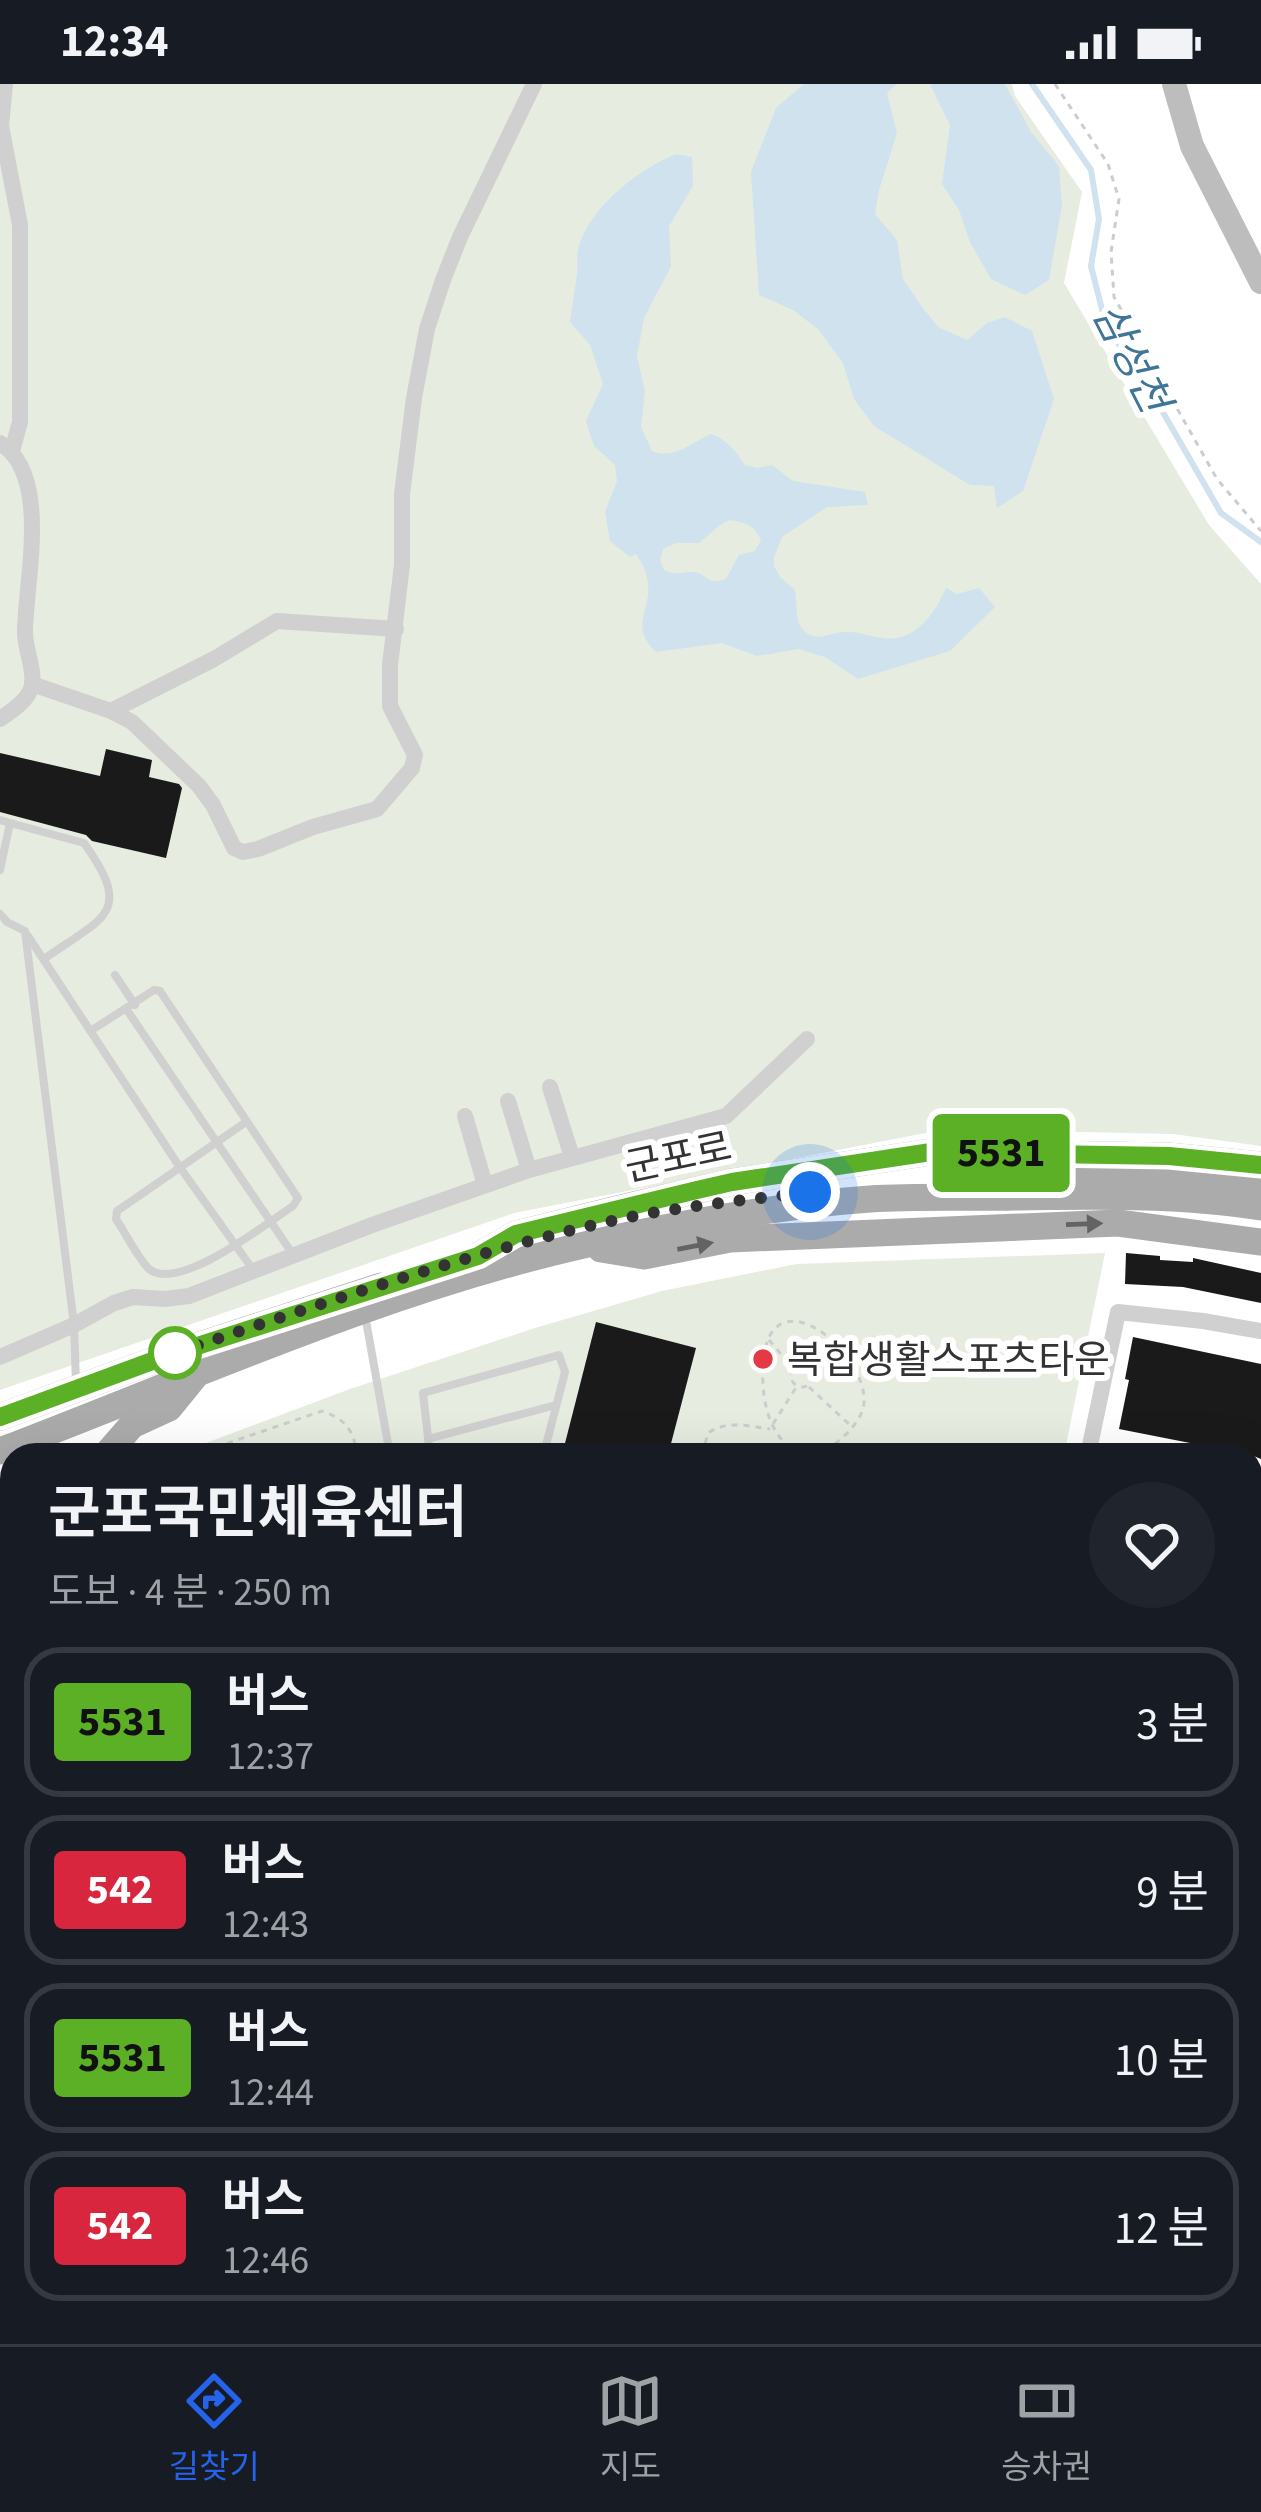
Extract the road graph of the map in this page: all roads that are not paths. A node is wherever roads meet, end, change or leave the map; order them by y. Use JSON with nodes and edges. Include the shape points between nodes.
{"nodes":[{"id":1,"x":5,"y":84,"type":"edge"},
{"id":2,"x":534,"y":84,"type":"edge"},
{"id":3,"x":1174,"y":84,"type":"edge"},
{"id":4,"x":1261,"y":282,"type":"edge"},
{"id":5,"x":6,"y":447,"type":"edge"},
{"id":6,"x":396,"y":629,"type":"junction"},
{"id":7,"x":32,"y":684,"type":"junction"},
{"id":8,"x":111,"y":711,"type":"junction"},
{"id":9,"x":0,"y":718,"type":"edge"},
{"id":10,"x":5,"y":821,"type":"edge"},
{"id":11,"x":0,"y":870,"type":"edge"},
{"id":12,"x":0,"y":914,"type":"edge"},
{"id":13,"x":25,"y":931,"type":"junction"},
{"id":14,"x":44,"y":959,"type":"junction"},
{"id":15,"x":115,"y":975,"type":"dead end"},
{"id":16,"x":131,"y":1007,"type":"junction"},
{"id":17,"x":92,"y":1030,"type":"junction"},
{"id":18,"x":807,"y":1039,"type":"dead end"},
{"id":19,"x":550,"y":1088,"type":"dead end"},
{"id":20,"x":508,"y":1101,"type":"dead end"},
{"id":21,"x":465,"y":1115,"type":"dead end"},
{"id":22,"x":246,"y":1122,"type":"junction"},
{"id":23,"x":217,"y":1145,"type":"junction"},
{"id":24,"x":572,"y":1157,"type":"junction"},
{"id":25,"x":179,"y":1166,"type":"junction"},
{"id":26,"x":1261,"y":1166,"type":"edge"},
{"id":27,"x":529,"y":1170,"type":"junction"},
{"id":28,"x":1261,"y":1184,"type":"edge"},
{"id":29,"x":485,"y":1185,"type":"junction"},
{"id":30,"x":1261,"y":1207,"type":"edge"},
{"id":31,"x":269,"y":1222,"type":"junction"},
{"id":32,"x":1261,"y":1242,"type":"edge"},
{"id":33,"x":235,"y":1244,"type":"junction"},
{"id":34,"x":580,"y":1246,"type":"junction"},
{"id":35,"x":478,"y":1256,"type":"junction"},
{"id":36,"x":295,"y":1257,"type":"junction"},
{"id":37,"x":255,"y":1272,"type":"junction"},
{"id":38,"x":310,"y":1308,"type":"junction"},
{"id":39,"x":365,"y":1310,"type":"junction"},
{"id":40,"x":74,"y":1324,"type":"junction"},
{"id":41,"x":1261,"y":1331,"type":"edge"},
{"id":42,"x":0,"y":1357,"type":"edge"},
{"id":43,"x":224,"y":1364,"type":"junction"},
{"id":44,"x":196,"y":1373,"type":"junction"},
{"id":45,"x":76,"y":1389,"type":"junction"},
{"id":46,"x":556,"y":1405,"type":"junction"},
{"id":47,"x":13,"y":1412,"type":"edge"},
{"id":48,"x":79,"y":1420,"type":"junction"},
{"id":49,"x":428,"y":1439,"type":"junction"},
{"id":50,"x":35,"y":1443,"type":"edge"},
{"id":51,"x":42,"y":1443,"type":"edge"},
{"id":52,"x":116,"y":1443,"type":"edge"},
{"id":53,"x":388,"y":1443,"type":"edge"},
{"id":54,"x":428,"y":1443,"type":"edge"},
{"id":55,"x":546,"y":1443,"type":"edge"},
{"id":56,"x":1090,"y":1443,"type":"edge"}],
"edges":[{"from":1,"to":5,"type":"street","via":[[1,126],[20,225],[21,406]]},
{"from":2,"to":6,"type":"street","via":[[460,237],[427,329],[402,494]]},
{"from":3,"to":4,"type":"main road","via":[[1192,146]]},
{"from":5,"to":7,"type":"street","via":[[27,479],[32,510],[24,635]]},
{"from":6,"to":8,"type":"street","via":[[277,621]]},
{"from":6,"to":8,"type":"street","via":[[390,706],[415,754],[412,768],[377,809],[258,849],[234,848],[200,785]]},
{"from":7,"to":8,"type":"street"},
{"from":7,"to":9,"type":"street"},
{"from":10,"to":11,"type":"lane"},
{"from":10,"to":14,"type":"lane","via":[[84,843],[110,883],[104,917]]},
{"from":12,"to":13,"type":"lane"},
{"from":13,"to":14,"type":"lane"},
{"from":13,"to":40,"type":"lane"},
{"from":14,"to":17,"type":"lane"},
{"from":15,"to":16,"type":"lane"},
{"from":16,"to":17,"type":"lane"},
{"from":16,"to":22,"type":"lane","via":[[160,992]]},
{"from":16,"to":23,"type":"lane"},
{"from":17,"to":25,"type":"lane"},
{"from":18,"to":24,"type":"street","via":[[726,1116]]},
{"from":19,"to":24,"type":"street"},
{"from":20,"to":27,"type":"street"},
{"from":21,"to":29,"type":"street"},
{"from":22,"to":23,"type":"lane"},
{"from":22,"to":31,"type":"lane","via":[[298,1198]]},
{"from":23,"to":25,"type":"lane"},
{"from":23,"to":31,"type":"lane"},
{"from":24,"to":27,"type":"street"},
{"from":25,"to":33,"type":"lane"},
{"from":25,"to":33,"type":"lane","via":[[117,1211],[149,1269],[196,1268]]},
{"from":26,"to":35,"type":"main road","name":"군포로","via":[[1169,1156],[931,1152],[649,1201],[516,1234]]},
{"from":27,"to":29,"type":"street"},
{"from":28,"to":35,"type":"main road","name":"군포로","via":[[1023,1177],[882,1183],[622,1219]]},
{"from":29,"to":36,"type":"street"},
{"from":30,"to":34,"type":"main road","name":"군포로","via":[[1112,1196],[870,1199],[738,1214]]},
{"from":31,"to":33,"type":"lane"},
{"from":31,"to":36,"type":"lane"},
{"from":34,"to":32,"type":"main road","name":"군포로","one_way":true,"via":[[644,1256],[730,1239],[1118,1223]]},
{"from":33,"to":37,"type":"lane"},
{"from":34,"to":39,"type":"main road","name":"군포로"},
{"from":35,"to":38,"type":"main road","name":"군포로"},
{"from":36,"to":37,"type":"street"},
{"from":37,"to":40,"type":"street","via":[[179,1298],[133,1297]]},
{"from":38,"to":43,"type":"main road","via":[[297,1324],[223,1354]]},
{"from":38,"to":45,"type":"main road","name":"군포로"},
{"from":39,"to":43,"type":"main road","name":"군포로"},
{"from":39,"to":53,"type":"lane"},
{"from":40,"to":42,"type":"street"},
{"from":40,"to":45,"type":"lane"},
{"from":41,"to":56,"type":"street","via":[[1118,1312]]},
{"from":43,"to":44,"type":"main road","name":"군포로"},
{"from":44,"to":48,"type":"main road","name":"군포로"},
{"from":44,"to":52,"type":"main road","via":[[169,1408],[132,1425]]},
{"from":45,"to":47,"type":"main road","name":"군포로"},
{"from":45,"to":48,"type":"lane"},
{"from":46,"to":49,"type":"lane"},
{"from":46,"to":49,"type":"lane","via":[[565,1372],[559,1354],[423,1394]]},
{"from":46,"to":55,"type":"lane"},
{"from":47,"to":50,"type":"street"},
{"from":48,"to":51,"type":"main road","name":"군포로"},
{"from":49,"to":54,"type":"lane"}]}
